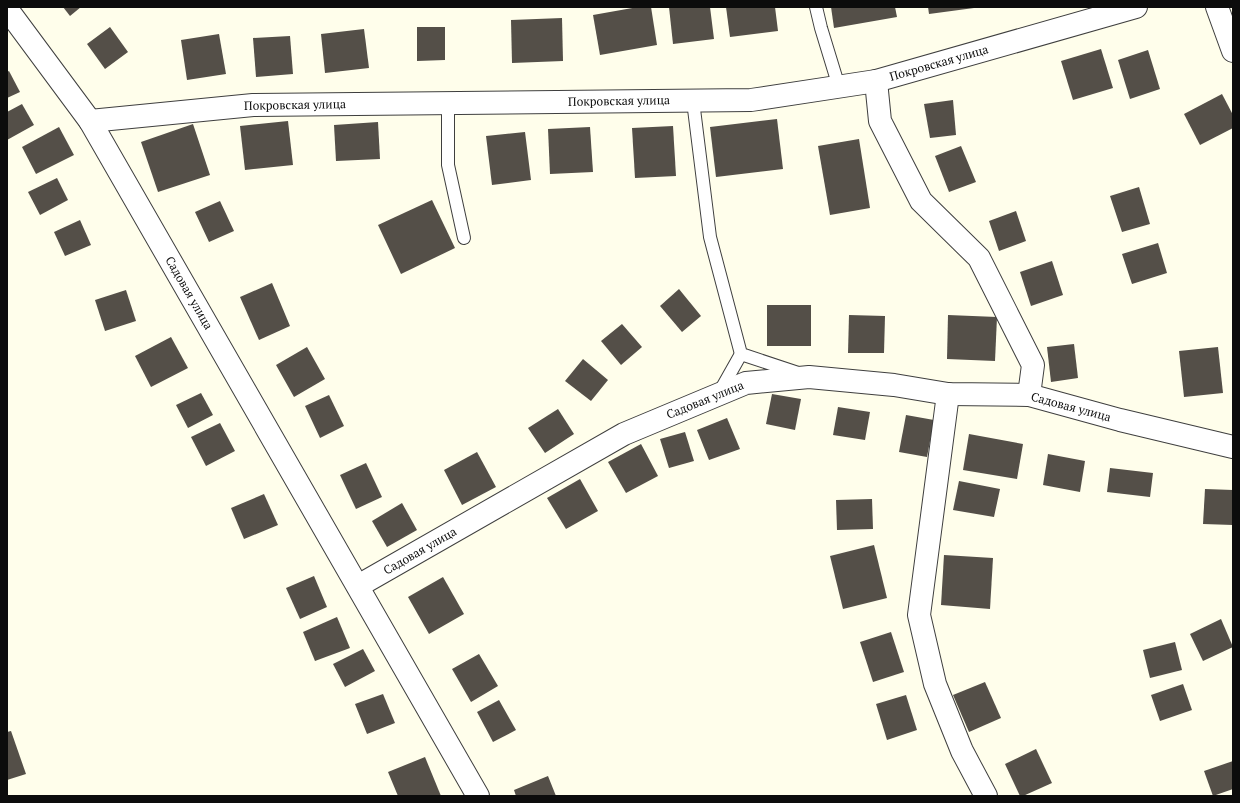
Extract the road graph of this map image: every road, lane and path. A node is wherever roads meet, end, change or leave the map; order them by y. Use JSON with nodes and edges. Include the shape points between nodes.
{"nodes":[{"id":1,"x":816,"y":7,"type":"edge"},
{"id":2,"x":1136,"y":7,"type":"edge"},
{"id":3,"x":1217,"y":7,"type":"edge"},
{"id":4,"x":7,"y":9,"type":"edge"},
{"id":5,"x":1233,"y":51,"type":"edge"},
{"id":6,"x":876,"y":81,"type":"junction"},
{"id":7,"x":839,"y":87,"type":"junction"},
{"id":8,"x":693,"y":101,"type":"junction"},
{"id":9,"x":448,"y":103,"type":"junction"},
{"id":10,"x":90,"y":121,"type":"junction"},
{"id":11,"x":464,"y":238,"type":"dead end"},
{"id":12,"x":741,"y":354,"type":"junction"},
{"id":13,"x":809,"y":377,"type":"junction"},
{"id":14,"x":719,"y":394,"type":"junction"},
{"id":15,"x":948,"y":394,"type":"junction"},
{"id":16,"x":1029,"y":395,"type":"junction"},
{"id":17,"x":1233,"y":447,"type":"edge"},
{"id":18,"x":358,"y":586,"type":"junction"},
{"id":19,"x":478,"y":796,"type":"edge"},
{"id":20,"x":986,"y":796,"type":"edge"}],
"edges":[{"from":1,"to":7,"type":"lane"},
{"from":2,"to":6,"type":"street","name":"Покровская улица"},
{"from":3,"to":5,"type":"street"},
{"from":4,"to":10,"type":"street","name":"Садовая улица"},
{"from":6,"to":7,"type":"street","name":"Покровская улица"},
{"from":6,"to":16,"type":"street","via":[[880,121],[920,201],[979,258],[1033,365]]},
{"from":7,"to":8,"type":"street","name":"Покровская улица","via":[[751,100]]},
{"from":8,"to":9,"type":"street","name":"Покровская улица"},
{"from":8,"to":12,"type":"lane","via":[[710,237]]},
{"from":9,"to":10,"type":"street","name":"Покровская улица","via":[[253,105]]},
{"from":9,"to":11,"type":"lane","via":[[448,165]]},
{"from":10,"to":18,"type":"street","name":"Садовая улица"},
{"from":12,"to":13,"type":"lane"},
{"from":12,"to":14,"type":"lane"},
{"from":13,"to":14,"type":"street","name":"Садовая улица","via":[[746,383]]},
{"from":13,"to":15,"type":"street","name":"Садовая улица","via":[[894,385]]},
{"from":14,"to":18,"type":"street","name":"Садовая улица","via":[[624,434]]},
{"from":15,"to":16,"type":"street","name":"Садовая улица"},
{"from":15,"to":20,"type":"street","via":[[919,615],[935,684],[962,751]]},
{"from":16,"to":17,"type":"street","name":"Садовая улица"},
{"from":18,"to":19,"type":"street","name":"Садовая улица"}]}
